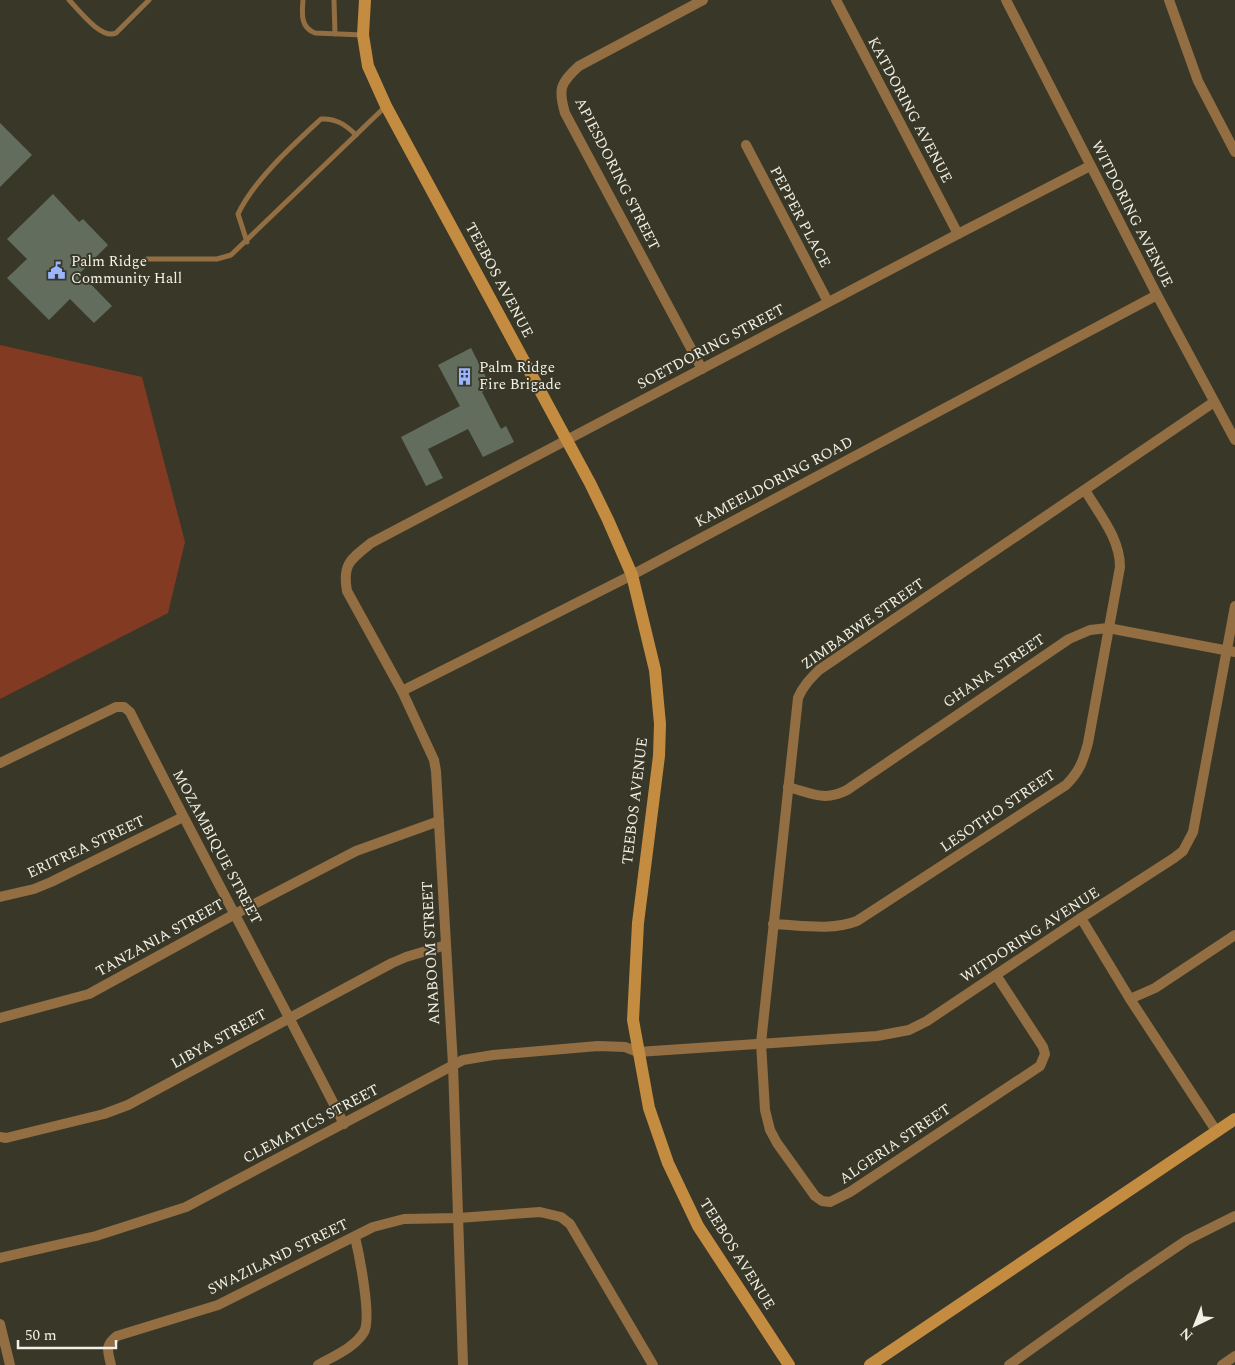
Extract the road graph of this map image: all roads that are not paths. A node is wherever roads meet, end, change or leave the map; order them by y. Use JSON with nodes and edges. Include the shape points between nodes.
{"nodes":[{"id":1,"x":69,"y":0,"type":"edge"},
{"id":2,"x":149,"y":0,"type":"edge"},
{"id":3,"x":303,"y":0,"type":"edge"},
{"id":4,"x":334,"y":0,"type":"edge"},
{"id":5,"x":364,"y":0,"type":"edge"},
{"id":6,"x":703,"y":0,"type":"edge"},
{"id":7,"x":836,"y":0,"type":"edge"},
{"id":8,"x":1006,"y":0,"type":"edge"},
{"id":9,"x":1169,"y":0,"type":"edge"},
{"id":10,"x":335,"y":34,"type":"junction"},
{"id":11,"x":364,"y":35,"type":"junction"},
{"id":12,"x":386,"y":106,"type":"junction"},
{"id":13,"x":356,"y":135,"type":"junction"},
{"id":14,"x":746,"y":145,"type":"dead end"},
{"id":15,"x":1235,"y":152,"type":"edge"},
{"id":16,"x":1090,"y":166,"type":"junction"},
{"id":17,"x":958,"y":234,"type":"junction"},
{"id":18,"x":246,"y":242,"type":"junction"},
{"id":19,"x":147,"y":259,"type":"dead end"},
{"id":20,"x":1157,"y":295,"type":"junction"},
{"id":21,"x":828,"y":302,"type":"junction"},
{"id":22,"x":702,"y":368,"type":"junction"},
{"id":23,"x":1214,"y":402,"type":"junction"},
{"id":24,"x":1235,"y":440,"type":"edge"},
{"id":25,"x":567,"y":441,"type":"junction"},
{"id":26,"x":1084,"y":490,"type":"junction"},
{"id":27,"x":350,"y":562,"type":"joint"},
{"id":28,"x":632,"y":575,"type":"junction"},
{"id":29,"x":1235,"y":606,"type":"edge"},
{"id":30,"x":1108,"y":628,"type":"junction"},
{"id":31,"x":1231,"y":651,"type":"edge"},
{"id":32,"x":402,"y":691,"type":"junction"},
{"id":33,"x":0,"y":763,"type":"edge"},
{"id":34,"x":788,"y":787,"type":"junction"},
{"id":35,"x":183,"y":817,"type":"junction"},
{"id":36,"x":439,"y":821,"type":"junction"},
{"id":37,"x":0,"y":898,"type":"edge"},
{"id":38,"x":235,"y":914,"type":"junction"},
{"id":39,"x":1081,"y":918,"type":"junction"},
{"id":40,"x":773,"y":924,"type":"junction"},
{"id":41,"x":1235,"y":935,"type":"edge"},
{"id":42,"x":446,"y":945,"type":"junction"},
{"id":43,"x":996,"y":975,"type":"junction"},
{"id":44,"x":1130,"y":999,"type":"junction"},
{"id":45,"x":289,"y":1017,"type":"junction"},
{"id":46,"x":0,"y":1018,"type":"edge"},
{"id":47,"x":761,"y":1043,"type":"junction"},
{"id":48,"x":638,"y":1052,"type":"junction"},
{"id":49,"x":452,"y":1065,"type":"junction"},
{"id":50,"x":1235,"y":1119,"type":"edge"},
{"id":51,"x":344,"y":1124,"type":"junction"},
{"id":52,"x":1216,"y":1132,"type":"junction"},
{"id":53,"x":0,"y":1137,"type":"edge"},
{"id":54,"x":1235,"y":1216,"type":"edge"},
{"id":55,"x":458,"y":1218,"type":"junction"},
{"id":56,"x":355,"y":1236,"type":"junction"},
{"id":57,"x":0,"y":1258,"type":"edge"},
{"id":58,"x":0,"y":1324,"type":"edge"},
{"id":59,"x":1235,"y":1356,"type":"edge"},
{"id":60,"x":6,"y":1363,"type":"edge"},
{"id":61,"x":111,"y":1365,"type":"edge"},
{"id":62,"x":318,"y":1365,"type":"edge"},
{"id":63,"x":463,"y":1365,"type":"edge"},
{"id":64,"x":652,"y":1365,"type":"edge"},
{"id":65,"x":789,"y":1365,"type":"edge"},
{"id":66,"x":870,"y":1365,"type":"edge"},
{"id":67,"x":1010,"y":1365,"type":"edge"},
{"id":68,"x":1222,"y":1365,"type":"edge"}],
"edges":[{"from":1,"to":2,"type":"lane","via":[[97,29],[112,35]]},
{"from":3,"to":10,"type":"lane","via":[[302,16],[306,27],[315,34]]},
{"from":4,"to":10,"type":"lane"},
{"from":5,"to":11,"type":"street","name":"TEEBOS AVENUE"},
{"from":6,"to":22,"type":"street","name":"APIESDORING STREET","via":[[580,66],[567,77],[561,88],[566,113]]},
{"from":7,"to":17,"type":"street","name":"KATDORING AVENUE"},
{"from":8,"to":16,"type":"street","name":"WITDORING AVENUE"},
{"from":9,"to":15,"type":"street","via":[[1198,81]]},
{"from":10,"to":11,"type":"lane"},
{"from":11,"to":12,"type":"street","name":"TEEBOS AVENUE","via":[[368,66]]},
{"from":12,"to":13,"type":"lane"},
{"from":12,"to":25,"type":"street","name":"TEEBOS AVENUE"},
{"from":13,"to":18,"type":"lane"},
{"from":13,"to":18,"type":"lane","via":[[346,125],[328,118],[321,119],[310,129],[241,207],[238,214]]},
{"from":14,"to":21,"type":"street","name":"PEPPER PLACE"},
{"from":16,"to":17,"type":"street","name":"SOETDORING STREET"},
{"from":16,"to":20,"type":"street","name":"WITDORING AVENUE"},
{"from":17,"to":21,"type":"street","name":"SOETDORING STREET"},
{"from":18,"to":19,"type":"lane","via":[[224,258]]},
{"from":20,"to":23,"type":"street","name":"WITDORING AVENUE"},
{"from":20,"to":28,"type":"street","name":"KAMEELDORING ROAD"},
{"from":21,"to":22,"type":"street","name":"SOETDORING STREET"},
{"from":22,"to":25,"type":"street","name":"SOETDORING STREET"},
{"from":23,"to":24,"type":"street","name":"WITDORING AVENUE"},
{"from":23,"to":26,"type":"street","name":"ZIMBABWE STREET"},
{"from":25,"to":27,"type":"street","name":"SOETDORING STREET","via":[[371,543]]},
{"from":25,"to":28,"type":"street","name":"TEEBOS AVENUE"},
{"from":26,"to":30,"type":"street","name":"LESOTHO STREET","via":[[1110,530],[1120,554]]},
{"from":26,"to":34,"type":"street","name":"ZIMBABWE STREET","via":[[808,680],[798,698]]},
{"from":27,"to":32,"type":"street","name":"ANABOOM STREET","via":[[345,578],[348,591]]},
{"from":28,"to":32,"type":"street","name":"KAMEELDORING ROAD"},
{"from":28,"to":48,"type":"street","name":"TEEBOS AVENUE","via":[[655,670],[660,724],[659,756],[638,923],[634,1020]]},
{"from":29,"to":31,"type":"street","name":"WITDORING AVENUE"},
{"from":30,"to":31,"type":"street","name":"GHANA STREET"},
{"from":30,"to":34,"type":"street","name":"GHANA STREET","via":[[1090,630],[1069,638],[838,795],[819,796]]},
{"from":30,"to":40,"type":"street","name":"LESOTHO STREET","via":[[1083,761],[1066,785],[857,922],[836,926]]},
{"from":31,"to":39,"type":"street","name":"WITDORING AVENUE","via":[[1188,843],[1174,858]]},
{"from":32,"to":36,"type":"street","name":"ANABOOM STREET","via":[[434,760]]},
{"from":33,"to":35,"type":"street","name":"MOZAMBIQUE STREET","via":[[116,707],[124,707],[130,712]]},
{"from":34,"to":40,"type":"street","name":"ZIMBABWE STREET"},
{"from":35,"to":37,"type":"street","name":"ERITREA STREET","via":[[34,890]]},
{"from":35,"to":38,"type":"street","name":"MOZAMBIQUE STREET"},
{"from":36,"to":38,"type":"street","name":"TANZANIA STREET","via":[[363,848]]},
{"from":36,"to":42,"type":"street","name":"ANABOOM STREET"},
{"from":38,"to":45,"type":"street","name":"MOZAMBIQUE STREET"},
{"from":38,"to":46,"type":"street","name":"TANZANIA STREET","via":[[88,994]]},
{"from":39,"to":43,"type":"street","name":"WITDORING AVENUE"},
{"from":39,"to":44,"type":"street"},
{"from":40,"to":47,"type":"street","name":"ZIMBABWE STREET"},
{"from":41,"to":44,"type":"street","via":[[1155,988]]},
{"from":42,"to":45,"type":"street","name":"LIBYA STREET","via":[[392,963]]},
{"from":42,"to":49,"type":"street","name":"ANABOOM STREET"},
{"from":43,"to":47,"type":"street","name":"WITDORING AVENUE","via":[[909,1030],[877,1036]]},
{"from":43,"to":47,"type":"street","name":"ALGERIA STREET","via":[[1043,1046],[1045,1054],[1040,1066],[830,1202],[822,1202],[808,1187],[770,1130],[765,1110]]},
{"from":44,"to":52,"type":"street"},
{"from":45,"to":51,"type":"street","name":"MOZAMBIQUE STREET"},
{"from":45,"to":53,"type":"street","name":"LIBYA STREET","via":[[128,1105],[104,1114]]},
{"from":47,"to":48,"type":"street","name":"WITDORING AVENUE"},
{"from":48,"to":49,"type":"street","name":"CLEMATICS STREET","via":[[625,1047],[598,1046],[493,1055]]},
{"from":48,"to":65,"type":"street","name":"TEEBOS AVENUE","via":[[649,1108],[681,1194],[698,1226]]},
{"from":49,"to":51,"type":"street","name":"CLEMATICS STREET"},
{"from":49,"to":55,"type":"street","name":"ANABOOM STREET"},
{"from":50,"to":52,"type":"street"},
{"from":51,"to":57,"type":"street","name":"CLEMATICS STREET","via":[[186,1207],[96,1236]]},
{"from":52,"to":66,"type":"street"},
{"from":54,"to":67,"type":"street","via":[[1187,1240]]},
{"from":55,"to":56,"type":"street","name":"SWAZILAND STREET","via":[[404,1219],[373,1227]]},
{"from":55,"to":63,"type":"street","name":"ANABOOM STREET"},
{"from":55,"to":64,"type":"street","name":"SWAZILAND STREET","via":[[540,1212],[561,1217],[570,1224]]},
{"from":56,"to":61,"type":"street","name":"SWAZILAND STREET","via":[[218,1305],[117,1336],[107,1348]]},
{"from":56,"to":62,"type":"street","via":[[367,1326],[352,1345]]},
{"from":58,"to":60,"type":"street"},
{"from":59,"to":68,"type":"street"}]}
